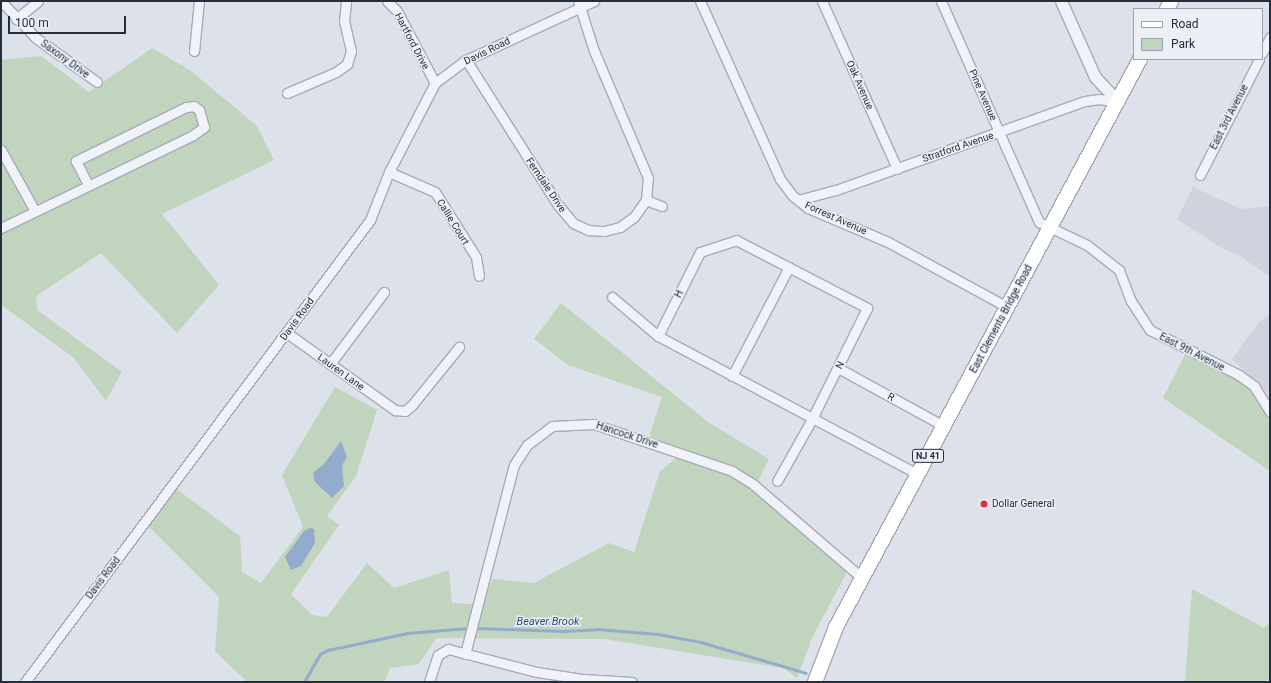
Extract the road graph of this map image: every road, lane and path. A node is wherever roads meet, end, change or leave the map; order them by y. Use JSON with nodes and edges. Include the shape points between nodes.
{"nodes":[{"id":1,"x":1,"y":1,"type":"edge"},
{"id":2,"x":38,"y":1,"type":"edge"},
{"id":3,"x":199,"y":1,"type":"edge"},
{"id":4,"x":346,"y":1,"type":"edge"},
{"id":5,"x":387,"y":1,"type":"edge"},
{"id":6,"x":594,"y":1,"type":"edge"},
{"id":7,"x":700,"y":1,"type":"edge"},
{"id":8,"x":822,"y":1,"type":"edge"},
{"id":9,"x":941,"y":1,"type":"edge"},
{"id":10,"x":1061,"y":1,"type":"edge"},
{"id":11,"x":579,"y":4,"type":"edge"},
{"id":12,"x":16,"y":19,"type":"junction"},
{"id":13,"x":1270,"y":37,"type":"edge"},
{"id":14,"x":194,"y":51,"type":"dead end"},
{"id":15,"x":1263,"y":51,"type":"edge"},
{"id":16,"x":466,"y":60,"type":"junction"},
{"id":17,"x":1139,"y":60,"type":"edge"},
{"id":18,"x":1258,"y":60,"type":"edge"},
{"id":19,"x":97,"y":82,"type":"dead end"},
{"id":20,"x":435,"y":83,"type":"junction"},
{"id":21,"x":287,"y":93,"type":"dead end"},
{"id":22,"x":1118,"y":102,"type":"junction"},
{"id":23,"x":1000,"y":133,"type":"junction"},
{"id":24,"x":1,"y":150,"type":"edge"},
{"id":25,"x":897,"y":168,"type":"junction"},
{"id":26,"x":389,"y":172,"type":"junction"},
{"id":27,"x":1200,"y":175,"type":"dead end"},
{"id":28,"x":88,"y":186,"type":"junction"},
{"id":29,"x":646,"y":200,"type":"junction"},
{"id":30,"x":798,"y":200,"type":"junction"},
{"id":31,"x":662,"y":206,"type":"dead end"},
{"id":32,"x":35,"y":211,"type":"junction"},
{"id":33,"x":1,"y":228,"type":"edge"},
{"id":34,"x":1050,"y":229,"type":"junction"},
{"id":35,"x":789,"y":267,"type":"junction"},
{"id":36,"x":479,"y":276,"type":"dead end"},
{"id":37,"x":384,"y":292,"type":"dead end"},
{"id":38,"x":612,"y":297,"type":"dead end"},
{"id":39,"x":1007,"y":307,"type":"junction"},
{"id":40,"x":287,"y":332,"type":"junction"},
{"id":41,"x":658,"y":336,"type":"junction"},
{"id":42,"x":459,"y":346,"type":"dead end"},
{"id":43,"x":330,"y":364,"type":"junction"},
{"id":44,"x":838,"y":368,"type":"junction"},
{"id":45,"x":732,"y":376,"type":"junction"},
{"id":46,"x":1270,"y":412,"type":"edge"},
{"id":47,"x":812,"y":419,"type":"junction"},
{"id":48,"x":944,"y":426,"type":"junction"},
{"id":49,"x":918,"y":474,"type":"junction"},
{"id":50,"x":777,"y":481,"type":"dead end"},
{"id":51,"x":862,"y":578,"type":"junction"},
{"id":52,"x":466,"y":654,"type":"junction"},
{"id":53,"x":583,"y":681,"type":"edge"},
{"id":54,"x":25,"y":682,"type":"edge"},
{"id":55,"x":430,"y":682,"type":"edge"},
{"id":56,"x":632,"y":682,"type":"edge"},
{"id":57,"x":815,"y":682,"type":"edge"}],
"edges":[{"from":1,"to":12,"type":"street","name":"Saxony Drive"},
{"from":2,"to":12,"type":"street"},
{"from":3,"to":14,"type":"street"},
{"from":4,"to":21,"type":"street","via":[[344,21],[351,52],[347,64],[336,72]]},
{"from":5,"to":20,"type":"street","name":"Hartford Drive","via":[[397,11]]},
{"from":6,"to":11,"type":"street","name":"Davis Road"},
{"from":7,"to":30,"type":"street","name":"Forrest Avenue","via":[[780,179]]},
{"from":8,"to":25,"type":"street","name":"Oak Avenue"},
{"from":9,"to":23,"type":"street","name":"Pine Avenue"},
{"from":10,"to":22,"type":"street","via":[[1095,77]]},
{"from":11,"to":16,"type":"street","name":"Davis Road"},
{"from":11,"to":29,"type":"street","via":[[594,51],[648,178]]},
{"from":12,"to":19,"type":"street","name":"Saxony Drive","via":[[36,38]]},
{"from":13,"to":15,"type":"street"},
{"from":16,"to":20,"type":"street","name":"Davis Road"},
{"from":16,"to":29,"type":"street","name":"Ferndale Drive","via":[[558,205],[573,223],[588,230],[604,231],[620,227],[634,216]]},
{"from":17,"to":22,"type":"main road","name":"East Clements Bridge Road","number":"NJ 41"},
{"from":18,"to":27,"type":"street","name":"East 3rd Avenue"},
{"from":20,"to":26,"type":"street","name":"Davis Road"},
{"from":22,"to":23,"type":"street","name":"Stratford Avenue","via":[[1099,99],[1085,101]]},
{"from":22,"to":34,"type":"main road","name":"East Clements Bridge Road","number":"NJ 41"},
{"from":23,"to":25,"type":"street","name":"Stratford Avenue"},
{"from":23,"to":34,"type":"street","name":"Pine Avenue","via":[[1039,222]]},
{"from":24,"to":32,"type":"street"},
{"from":25,"to":30,"type":"street","name":"Stratford Avenue"},
{"from":26,"to":36,"type":"street","name":"Callie Court","via":[[435,192],[476,257]]},
{"from":26,"to":40,"type":"street","name":"Davis Road","via":[[370,220]]},
{"from":28,"to":28,"type":"street","via":[[193,135],[204,127],[199,110],[194,106],[186,107],[76,161]]},
{"from":28,"to":32,"type":"street"},
{"from":29,"to":31,"type":"street"},
{"from":30,"to":39,"type":"street","name":"Forrest Avenue","via":[[808,208],[888,242]]},
{"from":32,"to":33,"type":"street"},
{"from":34,"to":39,"type":"main road","name":"East Clements Bridge Road","number":"NJ 41"},
{"from":34,"to":46,"type":"street","name":"East 9th Avenue","via":[[1087,245],[1120,270],[1131,301],[1150,330],[1239,375],[1254,386]]},
{"from":35,"to":41,"type":"street","name":"H","via":[[736,240],[700,252]]},
{"from":35,"to":44,"type":"street","name":"N","via":[[868,311]]},
{"from":35,"to":45,"type":"street"},
{"from":37,"to":43,"type":"street"},
{"from":38,"to":41,"type":"street"},
{"from":39,"to":48,"type":"main road","name":"East Clements Bridge Road","number":"NJ 41"},
{"from":40,"to":43,"type":"street","name":"Lauren Lane"},
{"from":40,"to":54,"type":"street","name":"Davis Road"},
{"from":41,"to":45,"type":"street"},
{"from":42,"to":43,"type":"street","name":"Lauren Lane","via":[[412,406],[405,411],[396,410]]},
{"from":44,"to":47,"type":"street","name":"N"},
{"from":44,"to":48,"type":"street","name":"R"},
{"from":45,"to":47,"type":"street"},
{"from":47,"to":49,"type":"street"},
{"from":47,"to":50,"type":"street","name":"N"},
{"from":48,"to":49,"type":"main road","name":"East Clements Bridge Road","number":"NJ 41"},
{"from":49,"to":51,"type":"main road","name":"East Clements Bridge Road","number":"NJ 41"},
{"from":51,"to":52,"type":"street","name":"Hancock Drive","via":[[754,485],[732,471],[594,424],[552,426],[527,445],[514,465]]},
{"from":51,"to":57,"type":"main road","number":"NJ 41","via":[[836,627]]},
{"from":52,"to":53,"type":"street"},
{"from":52,"to":55,"type":"street","via":[[453,650],[443,651],[438,655]]},
{"from":53,"to":56,"type":"street"}]}
